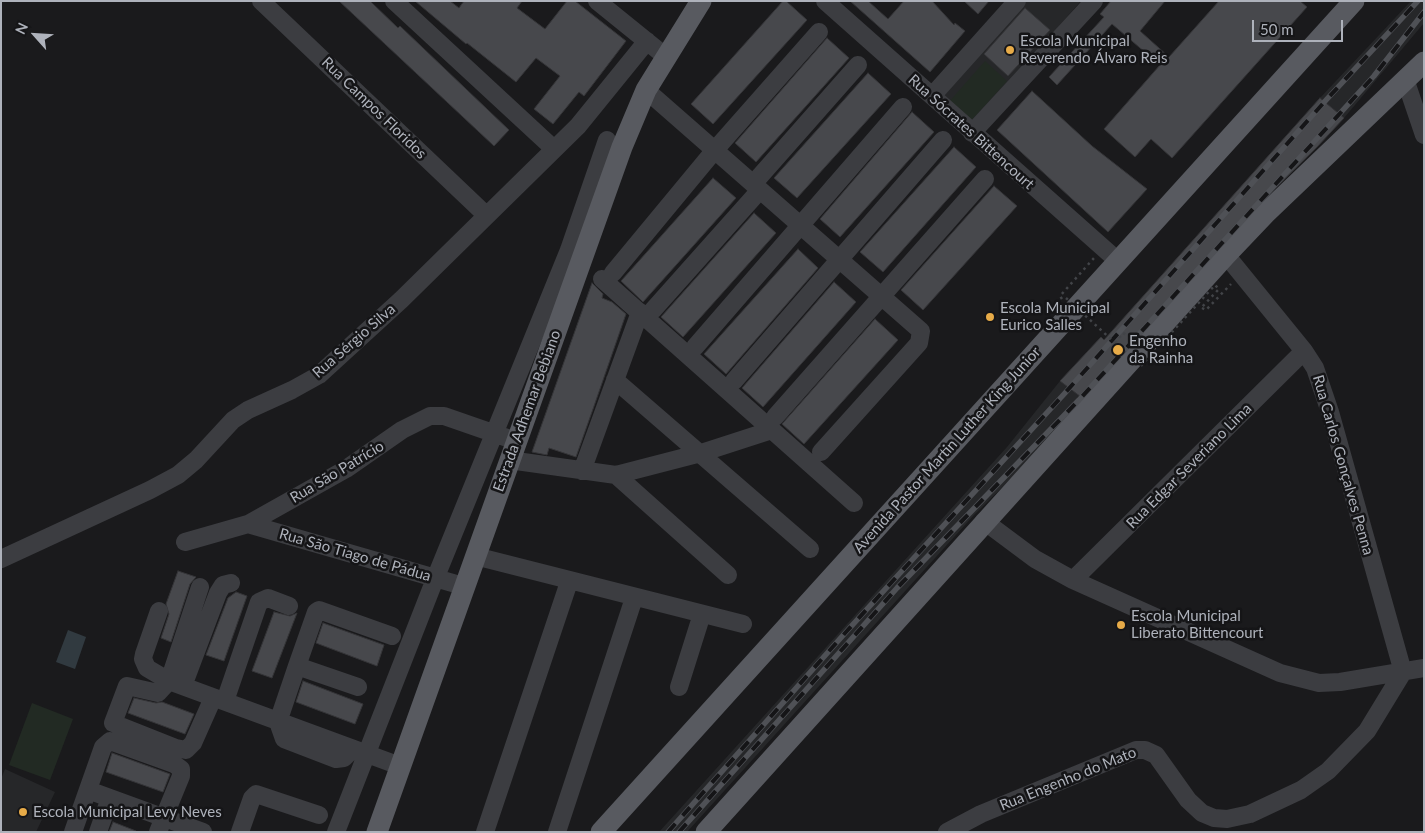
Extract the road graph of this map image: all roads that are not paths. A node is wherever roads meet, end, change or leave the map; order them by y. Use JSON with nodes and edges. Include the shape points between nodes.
{"nodes":[{"id":1,"x":261,"y":1,"type":"edge"},
{"id":2,"x":394,"y":1,"type":"edge"},
{"id":3,"x":596,"y":1,"type":"edge"},
{"id":4,"x":701,"y":1,"type":"edge"},
{"id":5,"x":824,"y":1,"type":"edge"},
{"id":6,"x":1017,"y":1,"type":"edge"},
{"id":7,"x":1094,"y":1,"type":"edge"},
{"id":8,"x":1354,"y":1,"type":"edge"},
{"id":9,"x":820,"y":32,"type":"dead end"},
{"id":10,"x":647,"y":41,"type":"junction"},
{"id":11,"x":666,"y":56,"type":"junction"},
{"id":12,"x":1424,"y":62,"type":"edge"},
{"id":13,"x":858,"y":65,"type":"dead end"},
{"id":14,"x":1405,"y":79,"type":"junction"},
{"id":15,"x":646,"y":90,"type":"junction"},
{"id":16,"x":932,"y":96,"type":"junction"},
{"id":17,"x":903,"y":107,"type":"dead end"},
{"id":18,"x":578,"y":126,"type":"junction"},
{"id":19,"x":972,"y":133,"type":"junction"},
{"id":20,"x":1424,"y":135,"type":"edge"},
{"id":21,"x":943,"y":140,"type":"dead end"},
{"id":22,"x":615,"y":144,"type":"junction"},
{"id":23,"x":554,"y":149,"type":"junction"},
{"id":24,"x":714,"y":151,"type":"junction"},
{"id":25,"x":985,"y":179,"type":"dead end"},
{"id":26,"x":756,"y":187,"type":"junction"},
{"id":27,"x":486,"y":215,"type":"junction"},
{"id":28,"x":801,"y":225,"type":"junction"},
{"id":29,"x":1226,"y":255,"type":"junction"},
{"id":30,"x":839,"y":258,"type":"junction"},
{"id":31,"x":1118,"y":261,"type":"junction"},
{"id":32,"x":883,"y":297,"type":"junction"},
{"id":33,"x":646,"y":311,"type":"junction"},
{"id":34,"x":695,"y":347,"type":"dead end"},
{"id":35,"x":1304,"y":351,"type":"junction"},
{"id":36,"x":615,"y":380,"type":"junction"},
{"id":37,"x":734,"y":381,"type":"dead end"},
{"id":38,"x":774,"y":423,"type":"junction"},
{"id":39,"x":493,"y":433,"type":"junction"},
{"id":40,"x":512,"y":451,"type":"junction"},
{"id":41,"x":821,"y":452,"type":"dead end"},
{"id":42,"x":701,"y":453,"type":"junction"},
{"id":43,"x":582,"y":471,"type":"junction"},
{"id":44,"x":616,"y":474,"type":"junction"},
{"id":45,"x":854,"y":503,"type":"dead end"},
{"id":46,"x":984,"y":521,"type":"junction"},
{"id":47,"x":248,"y":524,"type":"junction"},
{"id":48,"x":185,"y":542,"type":"dead end"},
{"id":49,"x":810,"y":549,"type":"dead end"},
{"id":50,"x":475,"y":556,"type":"junction"},
{"id":51,"x":1,"y":559,"type":"edge"},
{"id":52,"x":728,"y":575,"type":"dead end"},
{"id":53,"x":435,"y":578,"type":"junction"},
{"id":54,"x":1074,"y":580,"type":"junction"},
{"id":55,"x":569,"y":582,"type":"junction"},
{"id":56,"x":231,"y":583,"type":"dead end"},
{"id":57,"x":463,"y":586,"type":"junction"},
{"id":58,"x":200,"y":587,"type":"dead end"},
{"id":59,"x":634,"y":598,"type":"junction"},
{"id":60,"x":289,"y":606,"type":"dead end"},
{"id":61,"x":159,"y":612,"type":"dead end"},
{"id":62,"x":702,"y":614,"type":"junction"},
{"id":63,"x":743,"y":624,"type":"dead end"},
{"id":64,"x":392,"y":636,"type":"dead end"},
{"id":65,"x":297,"y":666,"type":"junction"},
{"id":66,"x":1424,"y":668,"type":"edge"},
{"id":67,"x":1402,"y":672,"type":"junction"},
{"id":68,"x":176,"y":684,"type":"junction"},
{"id":69,"x":358,"y":686,"type":"dead end"},
{"id":70,"x":679,"y":687,"type":"dead end"},
{"id":71,"x":219,"y":700,"type":"junction"},
{"id":72,"x":278,"y":722,"type":"junction"},
{"id":73,"x":360,"y":752,"type":"junction"},
{"id":74,"x":400,"y":766,"type":"junction"},
{"id":75,"x":88,"y":790,"type":"junction"},
{"id":76,"x":110,"y":798,"type":"junction"},
{"id":77,"x":319,"y":815,"type":"dead end"},
{"id":78,"x":160,"y":824,"type":"edge"},
{"id":79,"x":74,"y":832,"type":"edge"},
{"id":80,"x":98,"y":832,"type":"edge"},
{"id":81,"x":203,"y":832,"type":"edge"},
{"id":82,"x":240,"y":832,"type":"edge"},
{"id":83,"x":336,"y":832,"type":"edge"},
{"id":84,"x":377,"y":832,"type":"edge"},
{"id":85,"x":485,"y":832,"type":"edge"},
{"id":86,"x":557,"y":832,"type":"edge"},
{"id":87,"x":600,"y":832,"type":"edge"},
{"id":88,"x":706,"y":832,"type":"edge"},
{"id":89,"x":947,"y":832,"type":"edge"}],
"edges":[{"from":1,"to":27,"type":"street","name":"Rua Campos Floridos"},
{"from":2,"to":23,"type":"street"},
{"from":3,"to":10,"type":"street"},
{"from":4,"to":11,"type":"main road","name":"Estrada Adhemar Bebiano"},
{"from":5,"to":16,"type":"street","name":"Rua Sócrates Bittencourt"},
{"from":6,"to":16,"type":"street"},
{"from":7,"to":19,"type":"street"},
{"from":8,"to":31,"type":"main road","name":"Avenida Pastor Martin Luther King Junior"},
{"from":9,"to":24,"type":"street"},
{"from":10,"to":11,"type":"street"},
{"from":10,"to":18,"type":"street","name":"Rua Sérgio Silva"},
{"from":11,"to":15,"type":"main road","name":"Estrada Adhemar Bebiano"},
{"from":12,"to":14,"type":"main road"},
{"from":13,"to":26,"type":"street"},
{"from":14,"to":20,"type":"street"},
{"from":14,"to":29,"type":"main road","via":[[1264,214]]},
{"from":15,"to":22,"type":"main road","name":"Estrada Adhemar Bebiano"},
{"from":15,"to":24,"type":"street"},
{"from":16,"to":19,"type":"street","name":"Rua Sócrates Bittencourt"},
{"from":17,"to":28,"type":"street"},
{"from":18,"to":22,"type":"street"},
{"from":18,"to":23,"type":"street","name":"Rua Sérgio Silva"},
{"from":19,"to":31,"type":"street","name":"Rua Sócrates Bittencourt"},
{"from":21,"to":30,"type":"street"},
{"from":22,"to":39,"type":"street","name":"Estrada Adhemar Bebiano"},
{"from":22,"to":40,"type":"main road","name":"Estrada Adhemar Bebiano"},
{"from":23,"to":27,"type":"street","name":"Rua Sérgio Silva"},
{"from":24,"to":26,"type":"street"},
{"from":24,"to":33,"type":"street","via":[[608,276]]},
{"from":25,"to":32,"type":"street"},
{"from":26,"to":28,"type":"street"},
{"from":26,"to":33,"type":"street"},
{"from":27,"to":51,"type":"street","name":"Rua Sérgio Silva","via":[[401,300],[319,375],[233,420],[178,475]]},
{"from":28,"to":30,"type":"street"},
{"from":28,"to":34,"type":"street"},
{"from":29,"to":35,"type":"street","name":"Rua Carlos Gonçalves Penna"},
{"from":29,"to":46,"type":"main road"},
{"from":30,"to":32,"type":"street"},
{"from":30,"to":37,"type":"street"},
{"from":31,"to":87,"type":"main road","name":"Avenida Pastor Martin Luther King Junior"},
{"from":32,"to":38,"type":"street"},
{"from":32,"to":41,"type":"street","via":[[920,331],[921,339]]},
{"from":33,"to":36,"type":"street"},
{"from":33,"to":38,"type":"street"},
{"from":35,"to":54,"type":"street","name":"Rua Edgar Severiano Lima"},
{"from":35,"to":67,"type":"street","name":"Rua Carlos Gonçalves Penna","via":[[1315,368],[1325,396]]},
{"from":36,"to":42,"type":"street"},
{"from":36,"to":43,"type":"street"},
{"from":38,"to":42,"type":"street","name":"Rua São Patrício"},
{"from":38,"to":45,"type":"street"},
{"from":39,"to":40,"type":"street","name":"Rua São Patrício"},
{"from":39,"to":47,"type":"street","name":"Rua São Patrício","via":[[444,416],[423,419],[346,469]]},
{"from":39,"to":53,"type":"street","name":"Estrada Adhemar Bebiano"},
{"from":40,"to":43,"type":"street","name":"Rua São Patrício"},
{"from":40,"to":50,"type":"main road","name":"Estrada Adhemar Bebiano"},
{"from":42,"to":44,"type":"street","name":"Rua São Patrício"},
{"from":42,"to":49,"type":"street"},
{"from":43,"to":44,"type":"street","name":"Rua São Patrício"},
{"from":44,"to":52,"type":"street"},
{"from":46,"to":54,"type":"street","via":[[1035,559]]},
{"from":46,"to":88,"type":"main road"},
{"from":47,"to":48,"type":"street","name":"Rua São Patrício"},
{"from":47,"to":53,"type":"street","name":"Rua São Tiago de Pádua"},
{"from":50,"to":55,"type":"street"},
{"from":50,"to":57,"type":"main road","name":"Estrada Adhemar Bebiano"},
{"from":53,"to":57,"type":"street","name":"Rua São Tiago de Pádua"},
{"from":53,"to":73,"type":"street","name":"Estrada Adhemar Bebiano"},
{"from":54,"to":67,"type":"street","via":[[1272,670],[1301,680],[1340,682]]},
{"from":55,"to":59,"type":"street"},
{"from":55,"to":85,"type":"street"},
{"from":56,"to":68,"type":"street","via":[[224,585],[218,593]]},
{"from":57,"to":74,"type":"main road","name":"Estrada Adhemar Bebiano"},
{"from":58,"to":68,"type":"street"},
{"from":59,"to":62,"type":"street"},
{"from":59,"to":86,"type":"street"},
{"from":60,"to":71,"type":"street","via":[[268,598],[259,602]]},
{"from":61,"to":68,"type":"street","via":[[143,659],[147,668]]},
{"from":62,"to":63,"type":"street"},
{"from":62,"to":70,"type":"street"},
{"from":64,"to":65,"type":"street","via":[[319,610]]},
{"from":65,"to":69,"type":"street"},
{"from":65,"to":72,"type":"street"},
{"from":66,"to":67,"type":"street"},
{"from":67,"to":89,"type":"street","name":"Rua Engenho do Mato","via":[[1368,731],[1328,771],[1301,790],[1250,814],[1227,819],[1202,813],[1188,800],[1156,755],[1136,750],[981,814]]},
{"from":68,"to":71,"type":"street"},
{"from":68,"to":71,"type":"street","via":[[155,693],[127,686],[113,723],[186,750]]},
{"from":71,"to":72,"type":"street"},
{"from":72,"to":73,"type":"street"},
{"from":73,"to":74,"type":"street"},
{"from":73,"to":83,"type":"street","name":"Estrada Adhemar Bebiano"},
{"from":74,"to":84,"type":"main road","name":"Estrada Adhemar Bebiano"},
{"from":75,"to":76,"type":"street"},
{"from":75,"to":78,"type":"street","via":[[107,742],[181,769]]},
{"from":75,"to":79,"type":"street"},
{"from":76,"to":78,"type":"street"},
{"from":76,"to":80,"type":"street"},
{"from":77,"to":82,"type":"street","via":[[256,794]]},
{"from":78,"to":81,"type":"street"}]}
